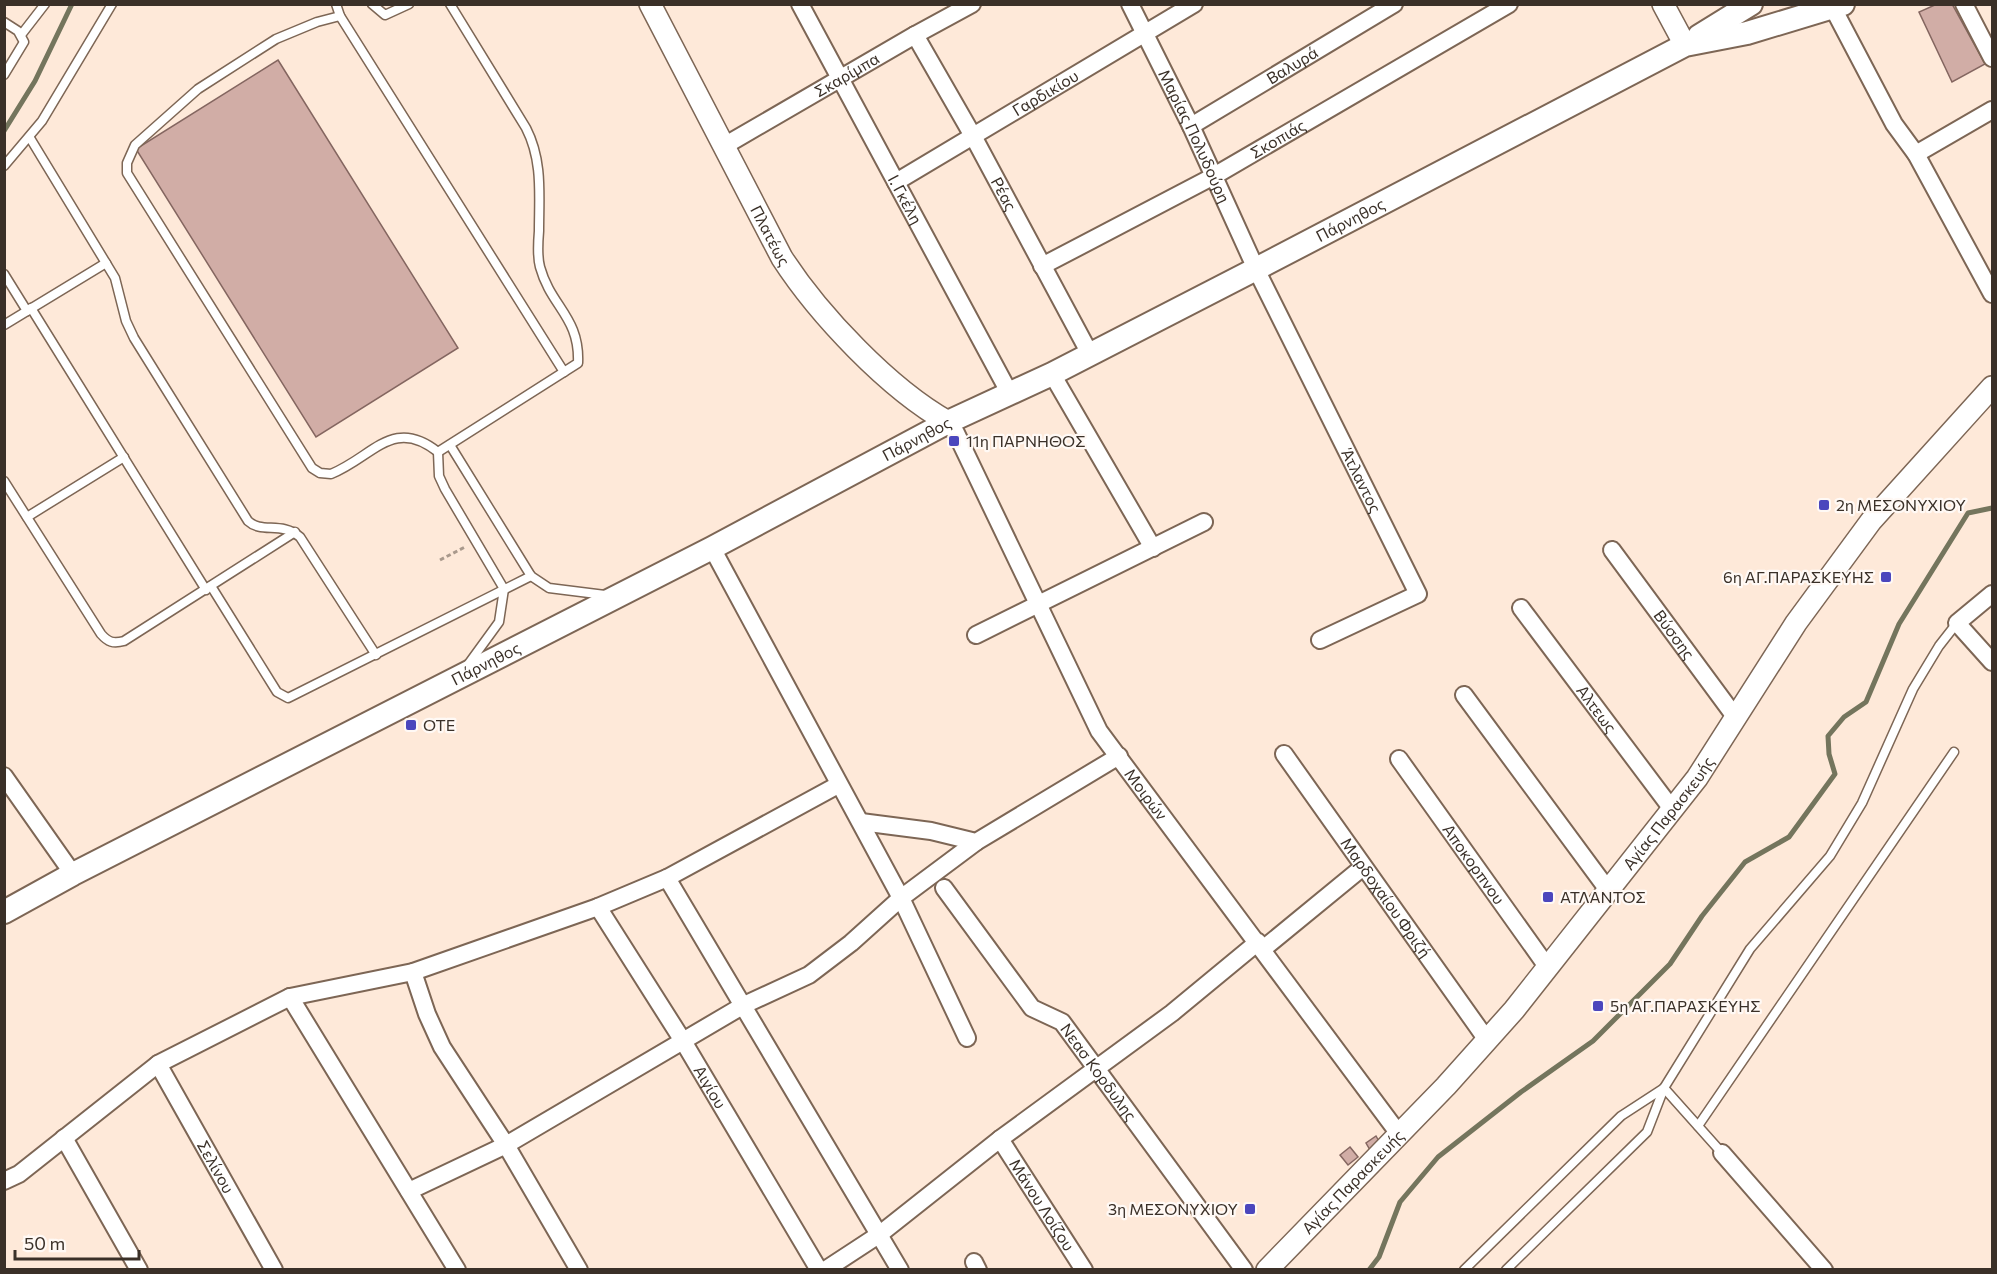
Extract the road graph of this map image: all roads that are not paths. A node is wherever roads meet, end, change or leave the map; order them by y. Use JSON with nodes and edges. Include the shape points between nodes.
{"nodes":[{"id":1,"x":45,"y":4,"type":"edge"},
{"id":2,"x":111,"y":4,"type":"edge"},
{"id":3,"x":336,"y":4,"type":"edge"},
{"id":4,"x":372,"y":4,"type":"edge"},
{"id":5,"x":408,"y":4,"type":"edge"},
{"id":6,"x":450,"y":4,"type":"edge"},
{"id":7,"x":650,"y":4,"type":"edge"},
{"id":8,"x":800,"y":4,"type":"edge"},
{"id":9,"x":972,"y":4,"type":"edge"},
{"id":10,"x":1130,"y":4,"type":"edge"},
{"id":11,"x":1194,"y":4,"type":"edge"},
{"id":12,"x":1394,"y":4,"type":"edge"},
{"id":13,"x":1509,"y":4,"type":"edge"},
{"id":14,"x":1663,"y":4,"type":"edge"},
{"id":15,"x":1751,"y":4,"type":"edge"},
{"id":16,"x":1964,"y":4,"type":"edge"},
{"id":17,"x":1838,"y":6,"type":"edge"},
{"id":18,"x":340,"y":16,"type":"junction"},
{"id":19,"x":4,"y":22,"type":"edge"},
{"id":20,"x":1145,"y":33,"type":"junction"},
{"id":21,"x":21,"y":35,"type":"junction"},
{"id":22,"x":915,"y":35,"type":"junction"},
{"id":23,"x":1685,"y":45,"type":"junction"},
{"id":24,"x":1992,"y":58,"type":"edge"},
{"id":25,"x":4,"y":75,"type":"edge"},
{"id":26,"x":839,"y":79,"type":"junction"},
{"id":27,"x":1992,"y":110,"type":"edge"},
{"id":28,"x":1191,"y":126,"type":"junction"},
{"id":29,"x":973,"y":136,"type":"junction"},
{"id":30,"x":30,"y":138,"type":"junction"},
{"id":31,"x":724,"y":147,"type":"junction"},
{"id":32,"x":1916,"y":154,"type":"junction"},
{"id":33,"x":4,"y":166,"type":"edge"},
{"id":34,"x":1215,"y":176,"type":"junction"},
{"id":35,"x":896,"y":182,"type":"junction"},
{"id":36,"x":106,"y":263,"type":"junction"},
{"id":37,"x":1042,"y":266,"type":"junction"},
{"id":38,"x":1256,"y":269,"type":"junction"},
{"id":39,"x":4,"y":274,"type":"edge"},
{"id":40,"x":1992,"y":294,"type":"edge"},
{"id":41,"x":29,"y":310,"type":"junction"},
{"id":42,"x":4,"y":325,"type":"edge"},
{"id":43,"x":1090,"y":354,"type":"junction"},
{"id":44,"x":564,"y":372,"type":"junction"},
{"id":45,"x":1052,"y":374,"type":"junction"},
{"id":46,"x":1992,"y":387,"type":"edge"},
{"id":47,"x":1010,"y":394,"type":"junction"},
{"id":48,"x":948,"y":422,"type":"junction"},
{"id":49,"x":450,"y":445,"type":"junction"},
{"id":50,"x":438,"y":452,"type":"junction"},
{"id":51,"x":124,"y":457,"type":"junction"},
{"id":52,"x":4,"y":481,"type":"edge"},
{"id":53,"x":27,"y":517,"type":"junction"},
{"id":54,"x":1204,"y":522,"type":"dead end"},
{"id":55,"x":295,"y":532,"type":"junction"},
{"id":56,"x":712,"y":548,"type":"junction"},
{"id":57,"x":1153,"y":548,"type":"junction"},
{"id":58,"x":1612,"y":550,"type":"dead end"},
{"id":59,"x":531,"y":576,"type":"junction"},
{"id":60,"x":208,"y":588,"type":"junction"},
{"id":61,"x":504,"y":589,"type":"junction"},
{"id":62,"x":1992,"y":594,"type":"edge"},
{"id":63,"x":615,"y":596,"type":"junction"},
{"id":64,"x":1038,"y":604,"type":"junction"},
{"id":65,"x":1521,"y":608,"type":"dead end"},
{"id":66,"x":1957,"y":623,"type":"junction"},
{"id":67,"x":976,"y":635,"type":"dead end"},
{"id":68,"x":1320,"y":640,"type":"dead end"},
{"id":69,"x":376,"y":655,"type":"junction"},
{"id":70,"x":1992,"y":662,"type":"edge"},
{"id":71,"x":457,"y":678,"type":"junction"},
{"id":72,"x":1464,"y":695,"type":"dead end"},
{"id":73,"x":1736,"y":717,"type":"junction"},
{"id":74,"x":1954,"y":752,"type":"dead end"},
{"id":75,"x":1284,"y":754,"type":"dead end"},
{"id":76,"x":1119,"y":756,"type":"junction"},
{"id":77,"x":1399,"y":759,"type":"dead end"},
{"id":78,"x":4,"y":776,"type":"edge"},
{"id":79,"x":838,"y":785,"type":"junction"},
{"id":80,"x":1672,"y":809,"type":"junction"},
{"id":81,"x":861,"y":822,"type":"junction"},
{"id":82,"x":976,"y":842,"type":"junction"},
{"id":83,"x":1362,"y":867,"type":"junction"},
{"id":84,"x":73,"y":874,"type":"junction"},
{"id":85,"x":668,"y":878,"type":"junction"},
{"id":86,"x":944,"y":888,"type":"dead end"},
{"id":87,"x":1608,"y":890,"type":"junction"},
{"id":88,"x":901,"y":898,"type":"junction"},
{"id":89,"x":598,"y":907,"type":"junction"},
{"id":90,"x":4,"y":912,"type":"edge"},
{"id":91,"x":1260,"y":945,"type":"junction"},
{"id":92,"x":1548,"y":968,"type":"junction"},
{"id":93,"x":413,"y":972,"type":"junction"},
{"id":94,"x":290,"y":998,"type":"junction"},
{"id":95,"x":744,"y":1005,"type":"junction"},
{"id":96,"x":967,"y":1038,"type":"dead end"},
{"id":97,"x":1487,"y":1040,"type":"junction"},
{"id":98,"x":683,"y":1041,"type":"junction"},
{"id":99,"x":158,"y":1064,"type":"junction"},
{"id":100,"x":1096,"y":1067,"type":"junction"},
{"id":101,"x":1664,"y":1088,"type":"junction"},
{"id":102,"x":1698,"y":1126,"type":"junction"},
{"id":103,"x":1399,"y":1134,"type":"junction"},
{"id":104,"x":64,"y":1138,"type":"junction"},
{"id":105,"x":1000,"y":1140,"type":"junction"},
{"id":106,"x":506,"y":1145,"type":"junction"},
{"id":107,"x":1722,"y":1153,"type":"joint"},
{"id":108,"x":4,"y":1181,"type":"edge"},
{"id":109,"x":409,"y":1191,"type":"junction"},
{"id":110,"x":880,"y":1234,"type":"junction"},
{"id":111,"x":139,"y":1269,"type":"edge"},
{"id":112,"x":274,"y":1269,"type":"edge"},
{"id":113,"x":457,"y":1269,"type":"edge"},
{"id":114,"x":579,"y":1269,"type":"edge"},
{"id":115,"x":819,"y":1269,"type":"edge"},
{"id":116,"x":825,"y":1269,"type":"edge"},
{"id":117,"x":900,"y":1269,"type":"edge"},
{"id":118,"x":1084,"y":1269,"type":"edge"},
{"id":119,"x":1244,"y":1269,"type":"edge"},
{"id":120,"x":1267,"y":1269,"type":"edge"},
{"id":121,"x":1464,"y":1269,"type":"edge"},
{"id":122,"x":1506,"y":1269,"type":"edge"},
{"id":123,"x":1824,"y":1269,"type":"edge"}],
"edges":[{"from":1,"to":21,"type":"lane"},
{"from":2,"to":30,"type":"lane"},
{"from":3,"to":18,"type":"lane"},
{"from":4,"to":5,"type":"lane","via":[[385,15]]},
{"from":6,"to":44,"type":"lane","via":[[536,149],[540,176],[540,266],[578,338],[578,363]]},
{"from":7,"to":31,"type":"street","name":"Πλατέως"},
{"from":8,"to":26,"type":"street","name":"Ι. Γκέλη"},
{"from":9,"to":22,"type":"street","name":"Σκαρίμπα"},
{"from":10,"to":20,"type":"street","name":"Μαρίας Πολυδούρη"},
{"from":11,"to":20,"type":"street","name":"Γαρδικίου"},
{"from":12,"to":28,"type":"street","name":"Βαλυρά"},
{"from":13,"to":34,"type":"street","name":"Σκοπιάς"},
{"from":14,"to":23,"type":"street"},
{"from":15,"to":23,"type":"main road"},
{"from":16,"to":24,"type":"street"},
{"from":17,"to":23,"type":"main road","name":"Πάρνηθος","via":[[1747,33]]},
{"from":17,"to":32,"type":"street","via":[[1894,124]]},
{"from":18,"to":44,"type":"lane"},
{"from":18,"to":50,"type":"lane","via":[[276,39],[204,85],[135,145],[127,173],[312,468],[331,474],[384,442],[406,436],[417,438]]},
{"from":19,"to":21,"type":"lane"},
{"from":20,"to":28,"type":"street","name":"Μαρίας Πολυδούρη"},
{"from":20,"to":29,"type":"street","name":"Γαρδικίου"},
{"from":21,"to":25,"type":"lane","via":[[23,46]]},
{"from":22,"to":26,"type":"street","name":"Σκαρίμπα"},
{"from":22,"to":29,"type":"street","name":"Ρέας"},
{"from":23,"to":38,"type":"main road","name":"Πάρνηθος"},
{"from":26,"to":31,"type":"street","name":"Σκαρίμπα"},
{"from":26,"to":35,"type":"street","name":"Ι. Γκέλη"},
{"from":27,"to":32,"type":"street"},
{"from":28,"to":34,"type":"street","name":"Μαρίας Πολυδούρη"},
{"from":29,"to":35,"type":"street","name":"Γαρδικίου"},
{"from":29,"to":37,"type":"street","name":"Ρέας"},
{"from":30,"to":33,"type":"lane"},
{"from":30,"to":36,"type":"lane"},
{"from":31,"to":48,"type":"street","name":"Πλατέως","via":[[782,258],[805,291],[908,395]]},
{"from":32,"to":40,"type":"street"},
{"from":34,"to":37,"type":"street","name":"Σκοπιάς"},
{"from":34,"to":38,"type":"street","name":"Μαρίας Πολυδούρη"},
{"from":35,"to":47,"type":"street","name":"Ι. Γκέλη"},
{"from":36,"to":41,"type":"lane"},
{"from":36,"to":55,"type":"lane","via":[[119,286],[134,338],[248,521],[257,527],[279,526]]},
{"from":37,"to":43,"type":"street","name":"Ρέας"},
{"from":38,"to":43,"type":"main road","name":"Πάρνηθος"},
{"from":38,"to":68,"type":"street","name":"Άτλαντος","via":[[1418,594]]},
{"from":39,"to":41,"type":"lane"},
{"from":41,"to":42,"type":"lane"},
{"from":41,"to":51,"type":"lane"},
{"from":43,"to":45,"type":"main road","name":"Πάρνηθος"},
{"from":44,"to":49,"type":"lane"},
{"from":45,"to":47,"type":"main road","name":"Πάρνηθος"},
{"from":45,"to":57,"type":"street"},
{"from":46,"to":73,"type":"street","name":"Αγίας Παρασκευής","via":[[1871,521],[1796,623]]},
{"from":47,"to":48,"type":"main road","name":"Πάρνηθος"},
{"from":48,"to":56,"type":"main road","name":"Πάρνηθος"},
{"from":48,"to":64,"type":"street","name":"Μοιρών"},
{"from":49,"to":50,"type":"lane"},
{"from":49,"to":59,"type":"lane"},
{"from":50,"to":61,"type":"lane","via":[[439,476]]},
{"from":51,"to":53,"type":"lane"},
{"from":51,"to":60,"type":"lane"},
{"from":52,"to":53,"type":"lane"},
{"from":53,"to":60,"type":"lane","via":[[107,640],[124,641]]},
{"from":54,"to":57,"type":"street"},
{"from":55,"to":60,"type":"lane"},
{"from":55,"to":69,"type":"lane"},
{"from":56,"to":63,"type":"main road","name":"Πάρνηθος"},
{"from":56,"to":79,"type":"street"},
{"from":57,"to":64,"type":"street"},
{"from":58,"to":73,"type":"street","name":"Βύσσης"},
{"from":59,"to":61,"type":"lane"},
{"from":59,"to":63,"type":"lane","via":[[540,584],[561,591]]},
{"from":60,"to":69,"type":"lane","via":[[281,696],[295,696]]},
{"from":61,"to":69,"type":"lane"},
{"from":61,"to":71,"type":"lane","via":[[499,622]]},
{"from":62,"to":66,"type":"street"},
{"from":63,"to":71,"type":"main road","name":"Πάρνηθος"},
{"from":64,"to":67,"type":"street"},
{"from":64,"to":76,"type":"street","name":"Μοιρών","via":[[1099,731]]},
{"from":65,"to":80,"type":"street","name":"Αλτεως"},
{"from":66,"to":70,"type":"street"},
{"from":66,"to":101,"type":"lane","via":[[1938,646],[1913,689],[1862,803],[1830,856],[1750,949]]},
{"from":71,"to":84,"type":"main road","name":"Πάρνηθος"},
{"from":72,"to":87,"type":"street"},
{"from":73,"to":80,"type":"street","name":"Αγίας Παρασκευής"},
{"from":74,"to":102,"type":"lane"},
{"from":75,"to":83,"type":"street","name":"Μαρδοχαίου Φριζή"},
{"from":76,"to":82,"type":"street"},
{"from":76,"to":91,"type":"street","name":"Μοιρών"},
{"from":77,"to":92,"type":"street","name":"Αποκορπνου"},
{"from":78,"to":84,"type":"street"},
{"from":79,"to":81,"type":"street"},
{"from":79,"to":85,"type":"street"},
{"from":80,"to":87,"type":"street","name":"Αγίας Παρασκευής"},
{"from":81,"to":82,"type":"street","via":[[931,831]]},
{"from":81,"to":88,"type":"street"},
{"from":82,"to":88,"type":"street"},
{"from":83,"to":91,"type":"street"},
{"from":83,"to":97,"type":"street","name":"Μαρδοχαίου Φριζή"},
{"from":84,"to":90,"type":"main road","name":"Πάρνηθος"},
{"from":85,"to":89,"type":"street"},
{"from":85,"to":95,"type":"street"},
{"from":86,"to":100,"type":"street","name":"Νεασ Κορδυλης","via":[[1032,1008],[1062,1022]]},
{"from":87,"to":92,"type":"street","name":"Αγίας Παρασκευής"},
{"from":88,"to":95,"type":"street","via":[[852,943],[809,975]]},
{"from":88,"to":96,"type":"street"},
{"from":89,"to":93,"type":"street"},
{"from":89,"to":98,"type":"street","name":"Αιγίου"},
{"from":91,"to":100,"type":"street"},
{"from":91,"to":103,"type":"street","name":"Μοιρών"},
{"from":92,"to":97,"type":"street","name":"Αγίας Παρασκευής"},
{"from":93,"to":94,"type":"street"},
{"from":93,"to":106,"type":"street","via":[[442,1047]]},
{"from":94,"to":99,"type":"street"},
{"from":94,"to":109,"type":"street"},
{"from":95,"to":98,"type":"street"},
{"from":95,"to":110,"type":"street"},
{"from":97,"to":103,"type":"street","name":"Αγίας Παρασκευής"},
{"from":98,"to":106,"type":"street"},
{"from":98,"to":115,"type":"street","name":"Αιγίου"},
{"from":99,"to":104,"type":"street"},
{"from":99,"to":112,"type":"street","name":"Σελίνου"},
{"from":100,"to":105,"type":"street"},
{"from":100,"to":119,"type":"street","name":"Νεασ Κορδυλης"},
{"from":101,"to":102,"type":"lane"},
{"from":101,"to":121,"type":"lane","via":[[1621,1116]]},
{"from":101,"to":122,"type":"lane","via":[[1647,1132]]},
{"from":102,"to":107,"type":"lane"},
{"from":103,"to":120,"type":"street","name":"Αγίας Παρασκευής"},
{"from":104,"to":108,"type":"street","via":[[19,1174]]},
{"from":104,"to":111,"type":"street"},
{"from":105,"to":110,"type":"street"},
{"from":105,"to":118,"type":"street","name":"Μάνου Λοίζου"},
{"from":106,"to":109,"type":"street"},
{"from":106,"to":114,"type":"street"},
{"from":107,"to":123,"type":"street"},
{"from":109,"to":113,"type":"street"},
{"from":110,"to":116,"type":"street"},
{"from":110,"to":117,"type":"street"}]}
